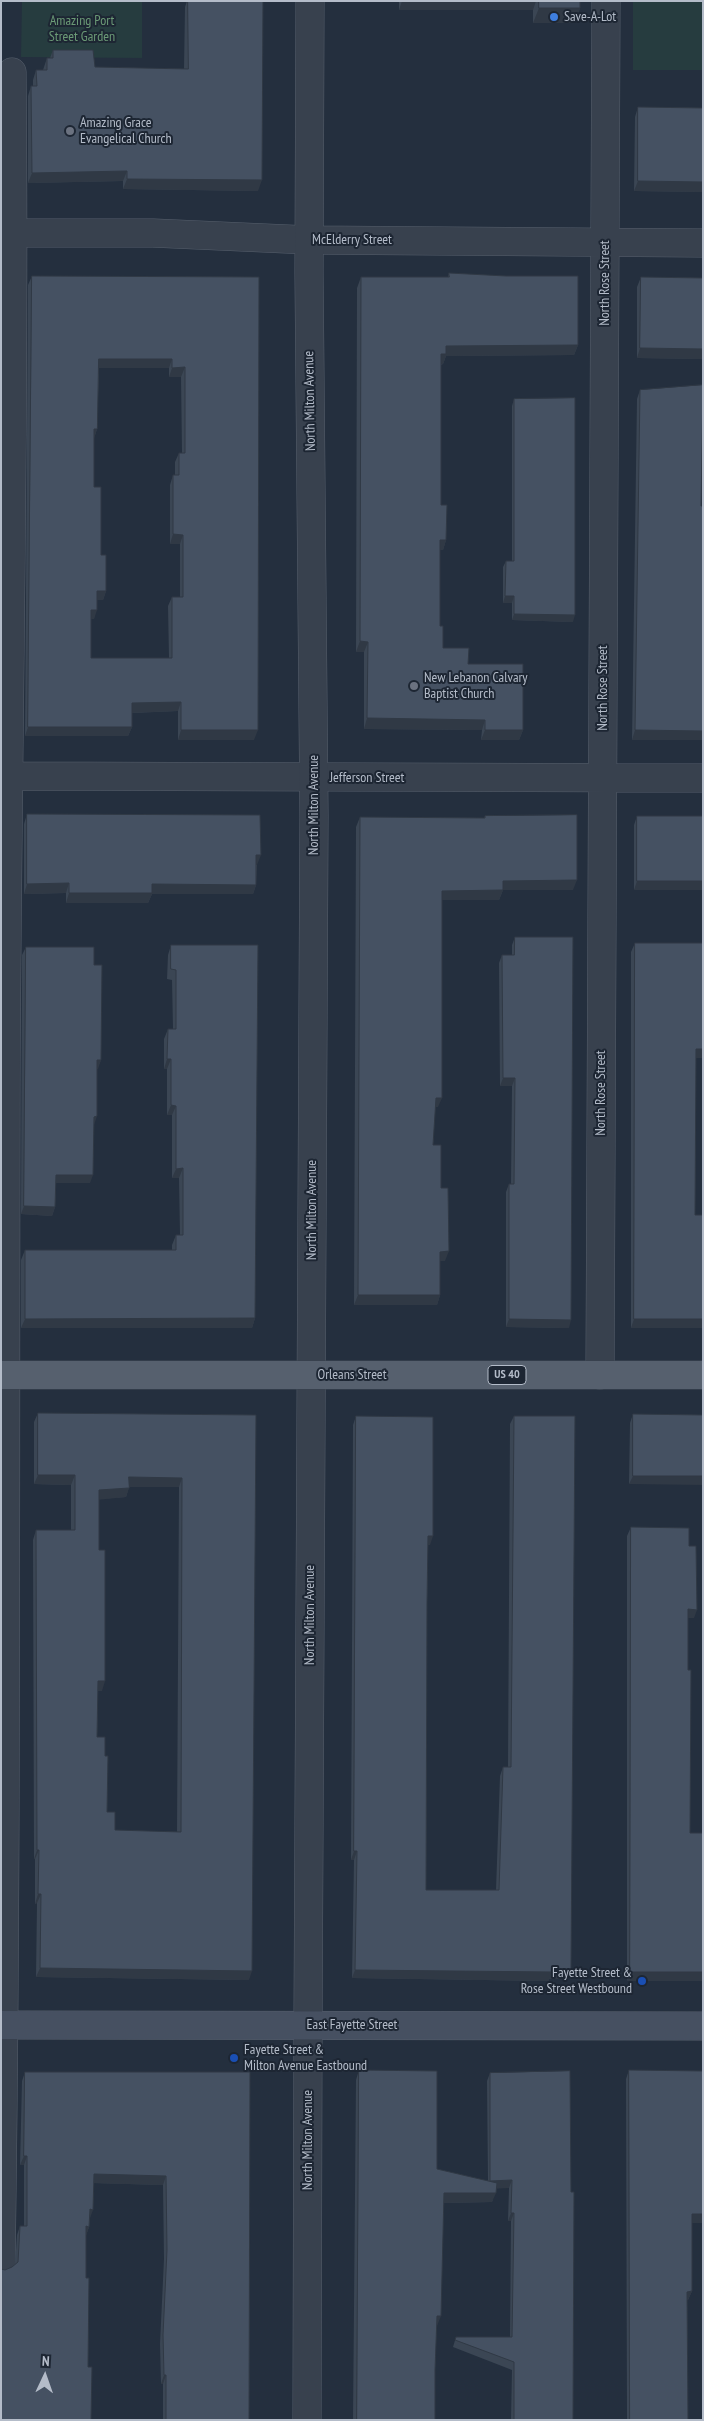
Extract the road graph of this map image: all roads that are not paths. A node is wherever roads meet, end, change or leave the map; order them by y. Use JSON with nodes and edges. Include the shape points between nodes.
{"nodes":[{"id":1,"x":310,"y":1,"type":"edge"},
{"id":2,"x":606,"y":1,"type":"edge"},
{"id":3,"x":12,"y":72,"type":"dead end"},
{"id":4,"x":7,"y":232,"type":"edge"},
{"id":5,"x":309,"y":240,"type":"junction"},
{"id":6,"x":605,"y":243,"type":"junction"},
{"id":7,"x":703,"y":243,"type":"edge"},
{"id":8,"x":5,"y":776,"type":"edge"},
{"id":9,"x":314,"y":777,"type":"junction"},
{"id":10,"x":603,"y":778,"type":"junction"},
{"id":11,"x":703,"y":778,"type":"edge"},
{"id":12,"x":3,"y":1375,"type":"edge"},
{"id":13,"x":311,"y":1375,"type":"junction"},
{"id":14,"x":600,"y":1375,"type":"junction"},
{"id":15,"x":703,"y":1376,"type":"edge"},
{"id":16,"x":3,"y":2025,"type":"edge"},
{"id":17,"x":308,"y":2025,"type":"junction"},
{"id":18,"x":703,"y":2026,"type":"edge"},
{"id":19,"x":1,"y":2263,"type":"edge"},
{"id":20,"x":307,"y":2420,"type":"edge"}],
"edges":[{"from":1,"to":5,"type":"street","name":"North Milton Avenue"},
{"from":2,"to":6,"type":"street","name":"North Rose Street"},
{"from":3,"to":4,"type":"street"},
{"from":4,"to":5,"type":"street","name":"McElderry Street","via":[[153,232]]},
{"from":4,"to":8,"type":"street"},
{"from":5,"to":6,"type":"street","name":"McElderry Street"},
{"from":5,"to":9,"type":"street","name":"North Milton Avenue"},
{"from":6,"to":7,"type":"street","name":"McElderry Street"},
{"from":6,"to":10,"type":"street","name":"North Rose Street"},
{"from":8,"to":9,"type":"street","name":"Jefferson Street"},
{"from":8,"to":12,"type":"street"},
{"from":9,"to":10,"type":"street","name":"Jefferson Street"},
{"from":9,"to":13,"type":"street","name":"North Milton Avenue"},
{"from":10,"to":11,"type":"street","name":"Jefferson Street"},
{"from":10,"to":14,"type":"street","name":"North Rose Street"},
{"from":12,"to":13,"type":"main road","name":"Orleans Street","number":"US 40"},
{"from":12,"to":16,"type":"street"},
{"from":13,"to":14,"type":"main road","name":"Orleans Street","number":"US 40"},
{"from":13,"to":17,"type":"street","name":"North Milton Avenue"},
{"from":14,"to":15,"type":"main road","name":"Orleans Street","number":"US 40"},
{"from":16,"to":17,"type":"main road","name":"East Fayette Street"},
{"from":16,"to":19,"type":"street"},
{"from":17,"to":18,"type":"main road","name":"East Fayette Street"},
{"from":17,"to":20,"type":"street","name":"North Milton Avenue"}]}
